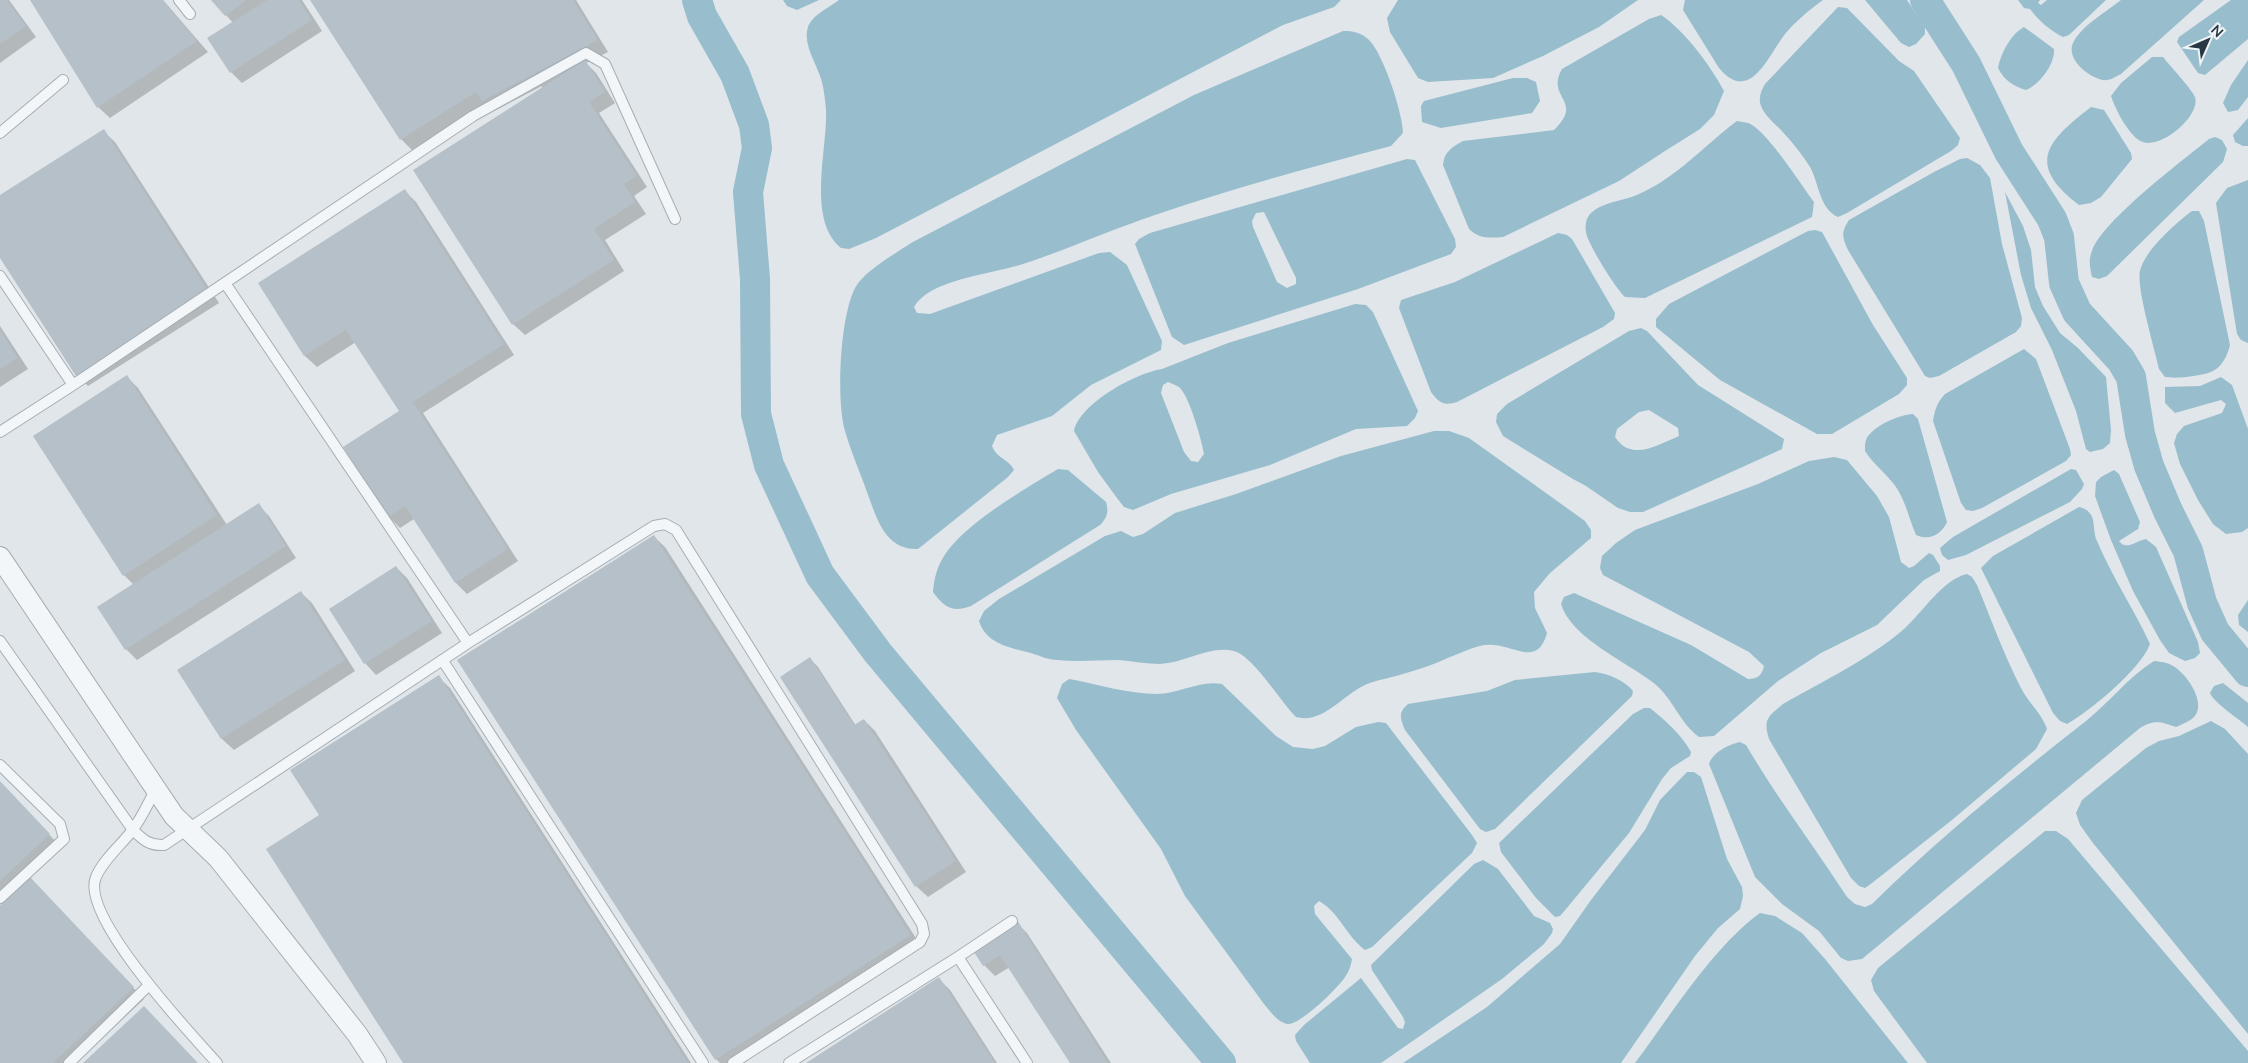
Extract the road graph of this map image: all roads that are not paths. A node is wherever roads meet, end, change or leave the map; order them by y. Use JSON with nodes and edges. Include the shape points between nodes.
{"nodes":[{"id":1,"x":179,"y":0,"type":"edge"},
{"id":2,"x":190,"y":14,"type":"dead end"},
{"id":3,"x":63,"y":80,"type":"dead end"},
{"id":4,"x":0,"y":133,"type":"edge"},
{"id":5,"x":675,"y":219,"type":"dead end"},
{"id":6,"x":0,"y":276,"type":"edge"},
{"id":7,"x":225,"y":283,"type":"junction"},
{"id":8,"x":74,"y":384,"type":"junction"},
{"id":9,"x":0,"y":432,"type":"edge"},
{"id":10,"x":0,"y":557,"type":"edge"},
{"id":11,"x":0,"y":641,"type":"edge"},
{"id":12,"x":468,"y":643,"type":"junction"},
{"id":13,"x":443,"y":661,"type":"junction"},
{"id":14,"x":0,"y":765,"type":"edge"},
{"id":15,"x":156,"y":789,"type":"junction"},
{"id":16,"x":133,"y":830,"type":"junction"},
{"id":17,"x":187,"y":831,"type":"junction"},
{"id":18,"x":0,"y":898,"type":"edge"},
{"id":19,"x":1012,"y":921,"type":"dead end"},
{"id":20,"x":958,"y":957,"type":"junction"},
{"id":21,"x":148,"y":986,"type":"junction"},
{"id":22,"x":69,"y":1063,"type":"edge"},
{"id":23,"x":217,"y":1063,"type":"edge"},
{"id":24,"x":376,"y":1063,"type":"edge"},
{"id":25,"x":703,"y":1063,"type":"edge"},
{"id":26,"x":733,"y":1063,"type":"edge"},
{"id":27,"x":789,"y":1063,"type":"edge"},
{"id":28,"x":1027,"y":1063,"type":"edge"}],
"edges":[{"from":1,"to":2,"type":"lane"},
{"from":3,"to":4,"type":"lane"},
{"from":5,"to":7,"type":"lane","via":[[605,64],[586,53],[473,116]]},
{"from":6,"to":8,"type":"lane"},
{"from":7,"to":8,"type":"lane"},
{"from":7,"to":12,"type":"lane"},
{"from":8,"to":9,"type":"lane"},
{"from":10,"to":15,"type":"street"},
{"from":11,"to":16,"type":"lane"},
{"from":12,"to":13,"type":"lane"},
{"from":12,"to":26,"type":"lane","via":[[654,526],[665,524],[676,530],[922,924],[924,934],[920,942]]},
{"from":13,"to":17,"type":"lane"},
{"from":13,"to":25,"type":"lane"},
{"from":14,"to":18,"type":"lane","via":[[60,824],[64,839]]},
{"from":15,"to":16,"type":"lane"},
{"from":15,"to":17,"type":"street"},
{"from":16,"to":17,"type":"lane","via":[[143,840],[158,846]]},
{"from":16,"to":21,"type":"lane","via":[[95,877],[93,889],[98,908]]},
{"from":17,"to":24,"type":"street","via":[[218,858],[357,1034]]},
{"from":19,"to":20,"type":"lane"},
{"from":20,"to":27,"type":"lane"},
{"from":20,"to":28,"type":"lane"},
{"from":21,"to":22,"type":"lane"},
{"from":21,"to":23,"type":"lane"}]}
